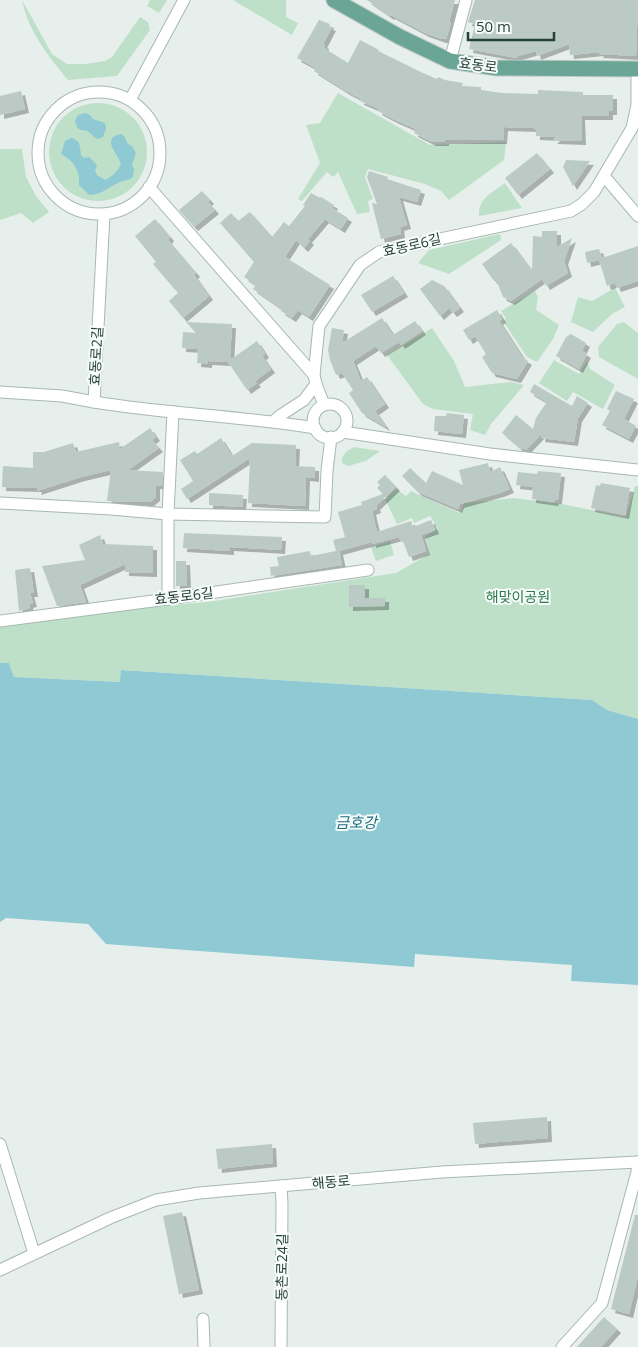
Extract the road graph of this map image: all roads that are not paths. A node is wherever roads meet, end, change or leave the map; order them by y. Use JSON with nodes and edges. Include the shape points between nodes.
{"nodes":[{"id":1,"x":184,"y":0,"type":"edge"},
{"id":2,"x":334,"y":0,"type":"edge"},
{"id":3,"x":466,"y":0,"type":"edge"},
{"id":4,"x":450,"y":61,"type":"junction"},
{"id":5,"x":638,"y":69,"type":"edge"},
{"id":6,"x":130,"y":100,"type":"junction"},
{"id":7,"x":604,"y":176,"type":"junction"},
{"id":8,"x":150,"y":187,"type":"junction"},
{"id":9,"x":104,"y":215,"type":"junction"},
{"id":10,"x":638,"y":216,"type":"edge"},
{"id":11,"x":315,"y":380,"type":"junction"},
{"id":12,"x":0,"y":392,"type":"edge"},
{"id":13,"x":94,"y":402,"type":"junction"},
{"id":14,"x":324,"y":405,"type":"junction"},
{"id":15,"x":174,"y":412,"type":"junction"},
{"id":16,"x":274,"y":422,"type":"junction"},
{"id":17,"x":315,"y":428,"type":"junction"},
{"id":18,"x":343,"y":432,"type":"junction"},
{"id":19,"x":331,"y":437,"type":"junction"},
{"id":20,"x":638,"y":470,"type":"edge"},
{"id":21,"x":0,"y":503,"type":"edge"},
{"id":22,"x":168,"y":514,"type":"junction"},
{"id":23,"x":368,"y":570,"type":"dead end"},
{"id":24,"x":168,"y":599,"type":"junction"},
{"id":25,"x":0,"y":620,"type":"edge"},
{"id":26,"x":0,"y":1144,"type":"edge"},
{"id":27,"x":638,"y":1162,"type":"edge"},
{"id":28,"x":281,"y":1186,"type":"junction"},
{"id":29,"x":34,"y":1253,"type":"junction"},
{"id":30,"x":0,"y":1270,"type":"edge"},
{"id":31,"x":203,"y":1319,"type":"dead end"},
{"id":32,"x":204,"y":1347,"type":"edge"},
{"id":33,"x":281,"y":1347,"type":"edge"},
{"id":34,"x":562,"y":1347,"type":"edge"}],
"edges":[{"from":1,"to":6,"type":"street"},
{"from":2,"to":4,"type":"main road","name":"효동로"},
{"from":3,"to":4,"type":"street"},
{"from":4,"to":5,"type":"main road","name":"효동로","via":[[497,68]]},
{"from":5,"to":7,"type":"street","name":"효동로6길","via":[[637,106],[632,128]]},
{"from":6,"to":8,"type":"street","via":[[148,116],[158,139],[160,155]]},
{"from":6,"to":9,"type":"street","via":[[114,93],[96,91],[70,99],[50,115],[41,130],[37,147],[38,165],[54,196],[84,213]]},
{"from":7,"to":10,"type":"street"},
{"from":7,"to":11,"type":"street","name":"효동로6길","via":[[594,192],[570,211],[378,252],[360,265],[318,326]]},
{"from":8,"to":9,"type":"street","via":[[129,206]]},
{"from":8,"to":11,"type":"street"},
{"from":9,"to":13,"type":"street","name":"효동로2길"},
{"from":11,"to":14,"type":"street","name":"효동로6길"},
{"from":11,"to":16,"type":"street","via":[[304,400]]},
{"from":12,"to":13,"type":"street","name":"효동로2길","via":[[62,396]]},
{"from":13,"to":15,"type":"street"},
{"from":14,"to":17,"type":"street","via":[[314,417]]},
{"from":14,"to":18,"type":"street","via":[[335,405],[344,411],[347,421]]},
{"from":15,"to":16,"type":"street"},
{"from":15,"to":22,"type":"street"},
{"from":16,"to":17,"type":"street"},
{"from":17,"to":19,"type":"street","via":[[322,436]]},
{"from":18,"to":19,"type":"street"},
{"from":18,"to":20,"type":"street","via":[[490,454]]},
{"from":19,"to":22,"type":"street","via":[[325,517]]},
{"from":21,"to":22,"type":"street"},
{"from":22,"to":24,"type":"street"},
{"from":23,"to":24,"type":"street","name":"효동로6길"},
{"from":24,"to":25,"type":"street","name":"효동로6길"},
{"from":26,"to":29,"type":"street"},
{"from":27,"to":28,"type":"street","name":"해동로","via":[[442,1172]]},
{"from":27,"to":34,"type":"street","via":[[602,1303]]},
{"from":28,"to":29,"type":"street","name":"해동로","via":[[156,1200]]},
{"from":28,"to":33,"type":"street","name":"동촌로24길"},
{"from":29,"to":30,"type":"street","name":"해동로"},
{"from":31,"to":32,"type":"street"}]}
